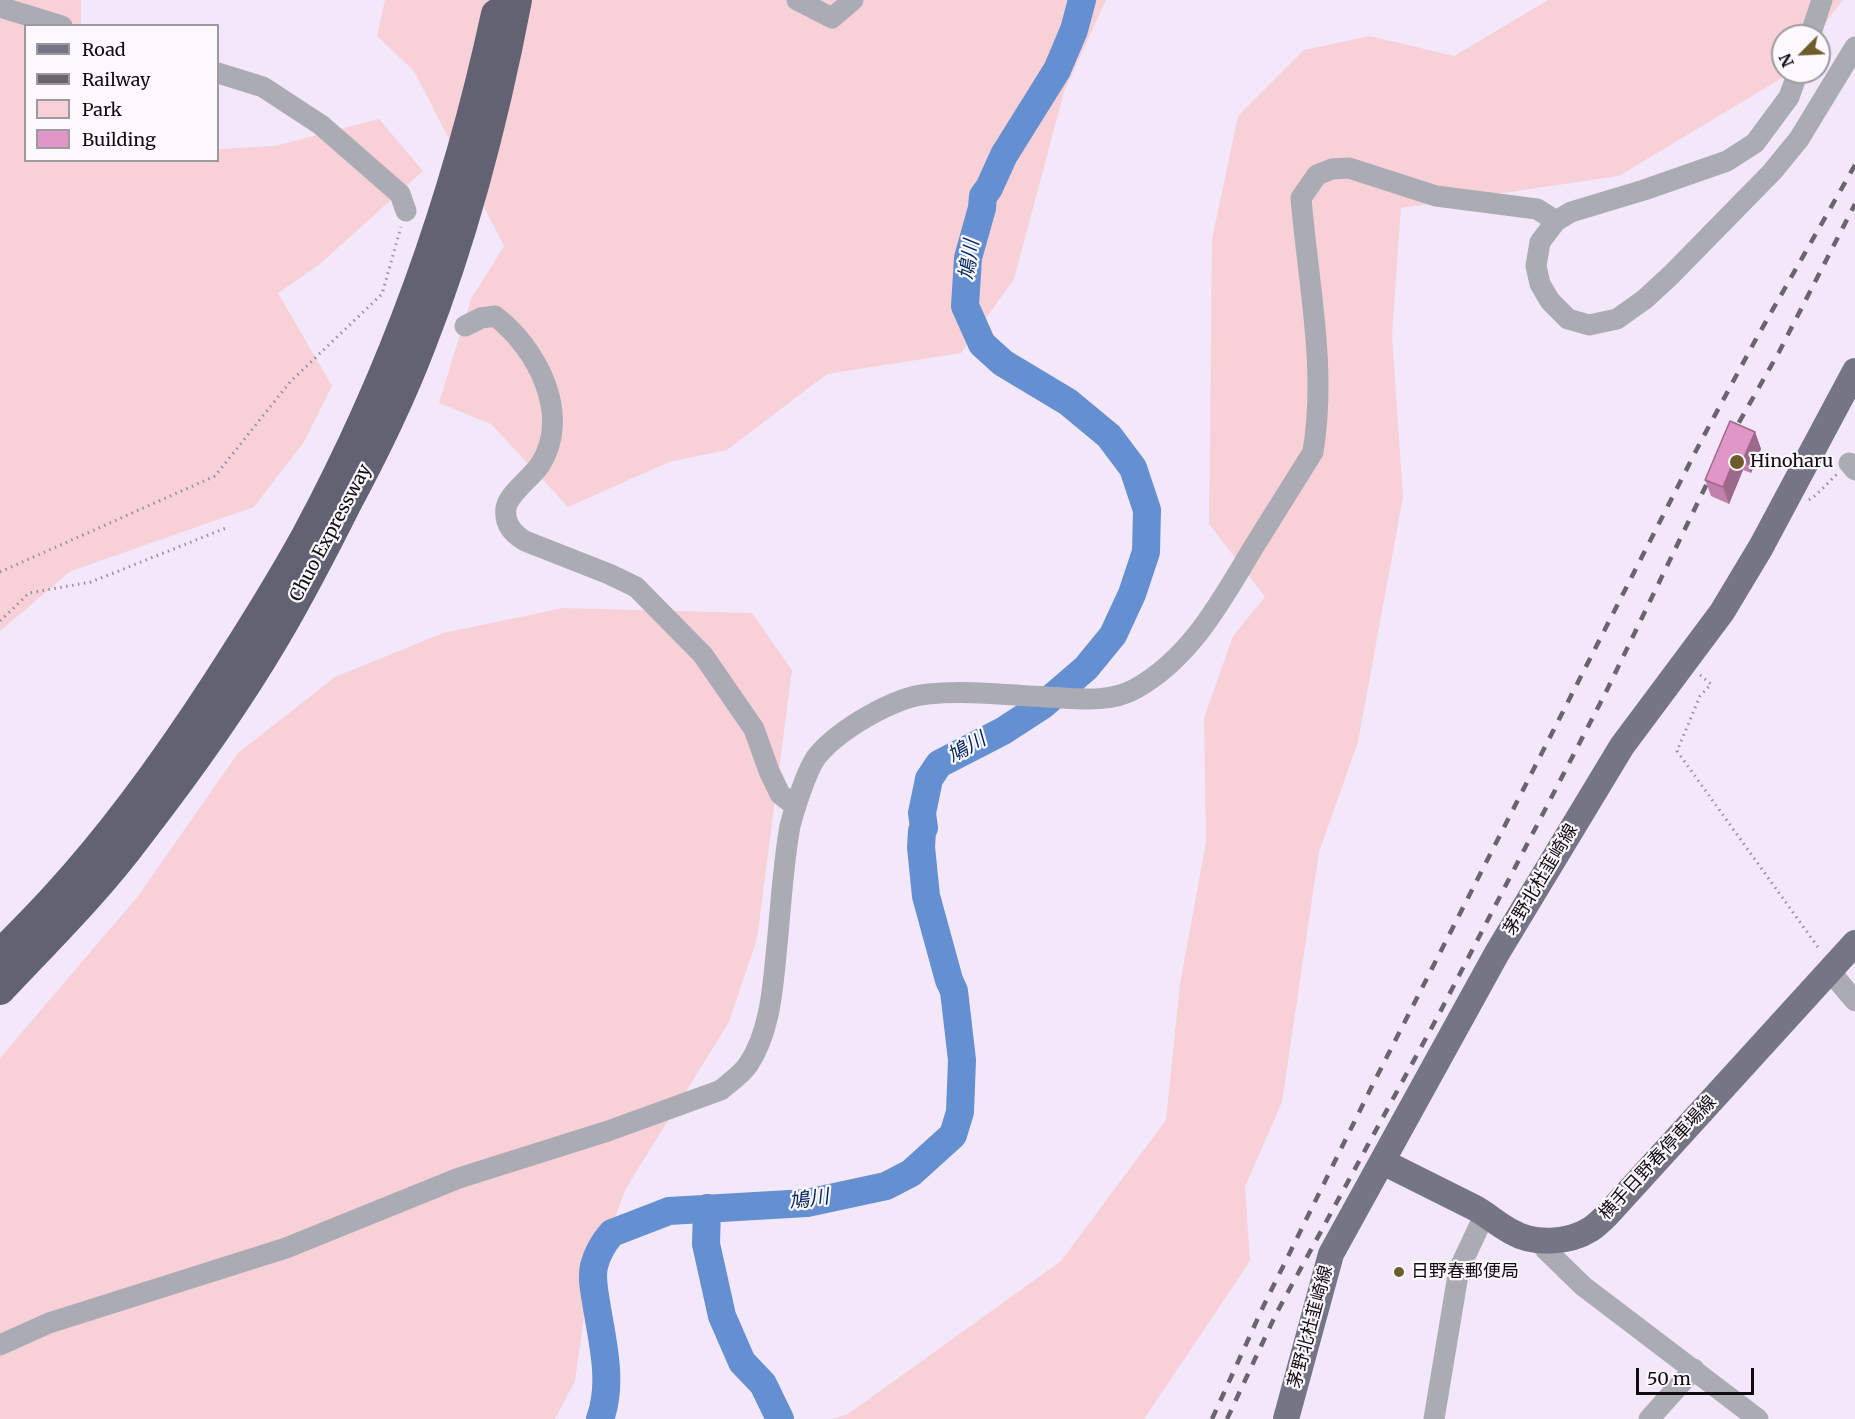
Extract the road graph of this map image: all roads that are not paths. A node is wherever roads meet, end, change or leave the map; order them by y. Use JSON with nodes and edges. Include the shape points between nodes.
{"nodes":[{"id":1,"x":498,"y":0,"type":"edge"},
{"id":2,"x":518,"y":0,"type":"edge"},
{"id":3,"x":797,"y":0,"type":"edge"},
{"id":4,"x":853,"y":0,"type":"edge"},
{"id":5,"x":1822,"y":0,"type":"edge"},
{"id":6,"x":0,"y":7,"type":"edge"},
{"id":7,"x":55,"y":24,"type":"edge"},
{"id":8,"x":1814,"y":24,"type":"edge"},
{"id":9,"x":1855,"y":47,"type":"edge"},
{"id":10,"x":219,"y":73,"type":"edge"},
{"id":11,"x":1794,"y":84,"type":"edge"},
{"id":12,"x":406,"y":211,"type":"road end"},
{"id":13,"x":1556,"y":221,"type":"junction"},
{"id":14,"x":465,"y":326,"type":"dead end"},
{"id":15,"x":1855,"y":371,"type":"edge"},
{"id":16,"x":795,"y":806,"type":"junction"},
{"id":17,"x":1855,"y":943,"type":"edge"},
{"id":18,"x":0,"y":954,"type":"edge"},
{"id":19,"x":1831,"y":969,"type":"junction"},
{"id":20,"x":0,"y":990,"type":"edge"},
{"id":21,"x":1855,"y":1001,"type":"edge"},
{"id":22,"x":1383,"y":1162,"type":"junction"},
{"id":23,"x":1485,"y":1214,"type":"junction"},
{"id":24,"x":1539,"y":1240,"type":"junction"},
{"id":25,"x":0,"y":1345,"type":"edge"},
{"id":26,"x":1694,"y":1369,"type":"junction"},
{"id":27,"x":1286,"y":1419,"type":"edge"},
{"id":28,"x":1434,"y":1419,"type":"edge"},
{"id":29,"x":1649,"y":1419,"type":"edge"},
{"id":30,"x":1758,"y":1419,"type":"edge"}],
"edges":[{"from":1,"to":18,"type":"highway","name":"Chuo Expressway","via":[[432,246],[364,419],[306,536],[182,737],[110,832]]},
{"from":2,"to":20,"type":"highway","name":"Chuo Expressway","via":[[480,160],[422,344],[384,432],[325,547],[269,646],[200,752],[136,839]]},
{"from":3,"to":4,"type":"street","via":[[832,18]]},
{"from":5,"to":8,"type":"street"},
{"from":6,"to":7,"type":"street"},
{"from":9,"to":13,"type":"street","via":[[1799,139],[1772,172],[1671,275],[1617,319],[1589,325],[1568,319],[1550,301],[1536,266],[1540,242]]},
{"from":10,"to":12,"type":"street","via":[[263,87],[321,125],[400,194]]},
{"from":11,"to":13,"type":"street","via":[[1790,97],[1755,143],[1726,161],[1571,212]]},
{"from":13,"to":16,"type":"street","via":[[1537,209],[1436,196],[1349,168],[1317,175],[1301,198],[1318,365],[1318,423],[1313,452],[1204,629],[1165,670],[1133,690],[1108,699],[987,692],[926,694],[900,701],[857,721],[817,756]]},
{"from":14,"to":16,"type":"street","via":[[495,316],[510,328],[536,363],[550,400],[547,453],[506,506],[513,533],[636,587],[703,655],[754,729],[780,794]]},
{"from":15,"to":22,"type":"main road","name":"茅野北杜韮崎線","via":[[1761,547],[1722,612],[1622,746],[1497,953]]},
{"from":16,"to":25,"type":"street","via":[[786,848],[768,1014],[748,1065],[721,1090],[609,1131],[459,1178],[286,1248],[49,1323]]},
{"from":17,"to":19,"type":"main road","name":"横手日野春停車場線"},
{"from":19,"to":21,"type":"street"},
{"from":19,"to":24,"type":"main road","name":"横手日野春停車場線","via":[[1608,1214],[1591,1229],[1575,1236]]},
{"from":22,"to":23,"type":"main road","name":"横手日野春停車場線"},
{"from":22,"to":27,"type":"main road","name":"茅野北杜韮崎線","via":[[1331,1254]]},
{"from":23,"to":24,"type":"main road","name":"横手日野春停車場線","via":[[1513,1233]]},
{"from":23,"to":28,"type":"street","via":[[1459,1269]]},
{"from":24,"to":26,"type":"street","via":[[1583,1286]]},
{"from":26,"to":29,"type":"street"},
{"from":26,"to":30,"type":"street"}]}
